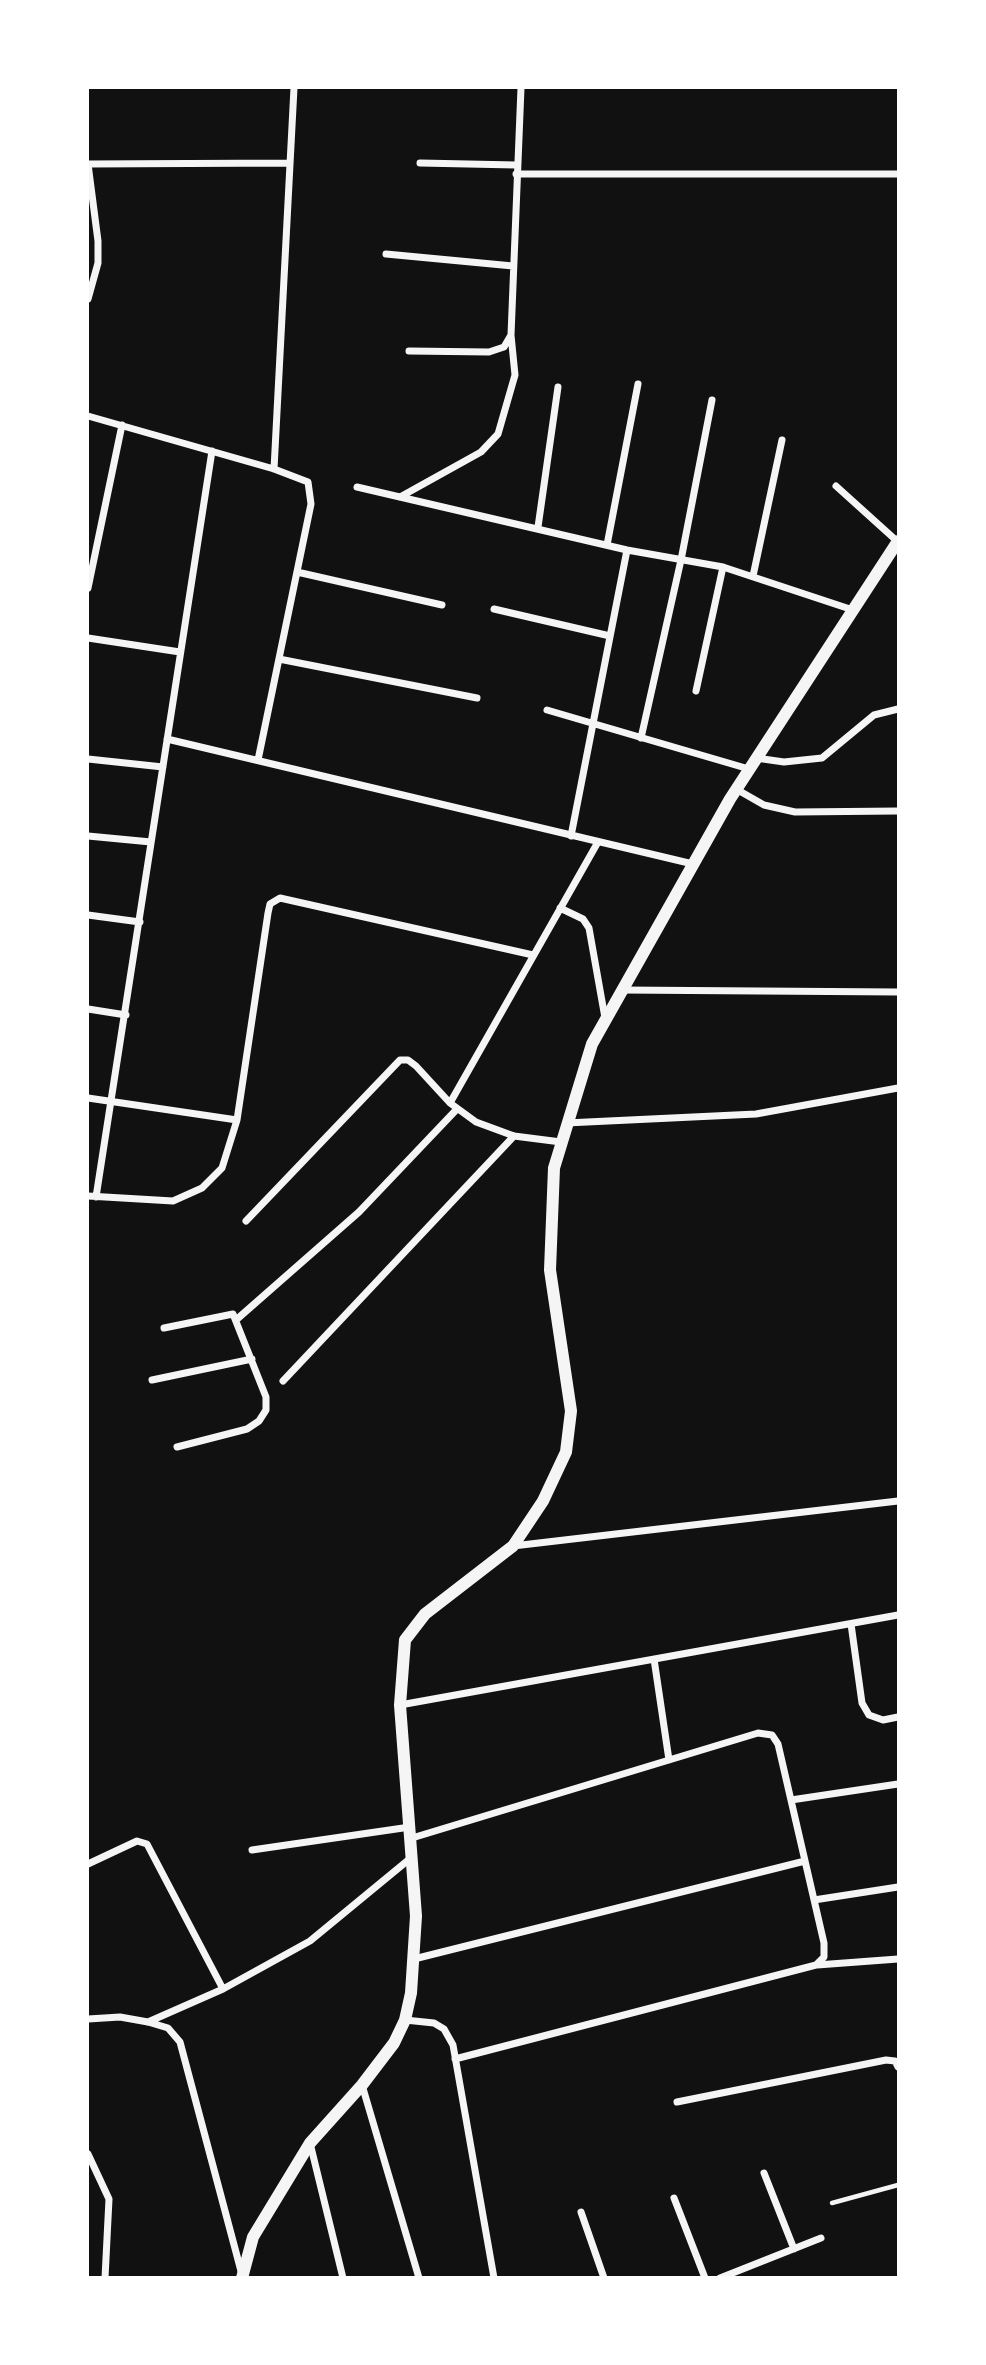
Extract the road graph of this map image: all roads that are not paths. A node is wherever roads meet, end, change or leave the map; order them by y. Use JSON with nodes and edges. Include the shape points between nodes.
{"nodes":[{"id":1,"x":295,"y":88,"type":"edge"},
{"id":2,"x":521,"y":88,"type":"edge"},
{"id":3,"x":290,"y":163,"type":"junction"},
{"id":4,"x":420,"y":163,"type":"dead end"},
{"id":5,"x":516,"y":164,"type":"junction"},
{"id":6,"x":516,"y":174,"type":"junction"},
{"id":7,"x":898,"y":174,"type":"edge"},
{"id":8,"x":386,"y":254,"type":"dead end"},
{"id":9,"x":513,"y":266,"type":"junction"},
{"id":10,"x":90,"y":281,"type":"edge"},
{"id":11,"x":88,"y":299,"type":"edge"},
{"id":12,"x":511,"y":335,"type":"junction"},
{"id":13,"x":410,"y":351,"type":"dead end"},
{"id":14,"x":638,"y":384,"type":"dead end"},
{"id":15,"x":558,"y":387,"type":"dead end"},
{"id":16,"x":712,"y":400,"type":"dead end"},
{"id":17,"x":88,"y":416,"type":"edge"},
{"id":18,"x":122,"y":425,"type":"junction"},
{"id":19,"x":782,"y":439,"type":"dead end"},
{"id":20,"x":212,"y":451,"type":"junction"},
{"id":21,"x":274,"y":469,"type":"junction"},
{"id":22,"x":836,"y":486,"type":"dead end"},
{"id":23,"x":357,"y":487,"type":"dead end"},
{"id":24,"x":399,"y":497,"type":"junction"},
{"id":25,"x":538,"y":527,"type":"junction"},
{"id":26,"x":898,"y":541,"type":"edge"},
{"id":27,"x":607,"y":544,"type":"junction"},
{"id":28,"x":628,"y":550,"type":"junction"},
{"id":29,"x":681,"y":560,"type":"junction"},
{"id":30,"x":723,"y":568,"type":"junction"},
{"id":31,"x":297,"y":572,"type":"junction"},
{"id":32,"x":753,"y":576,"type":"junction"},
{"id":33,"x":88,"y":587,"type":"edge"},
{"id":34,"x":442,"y":605,"type":"dead end"},
{"id":35,"x":494,"y":610,"type":"dead end"},
{"id":36,"x":853,"y":610,"type":"junction"},
{"id":37,"x":610,"y":636,"type":"junction"},
{"id":38,"x":88,"y":638,"type":"edge"},
{"id":39,"x":180,"y":652,"type":"junction"},
{"id":40,"x":279,"y":659,"type":"junction"},
{"id":41,"x":696,"y":691,"type":"dead end"},
{"id":42,"x":477,"y":698,"type":"dead end"},
{"id":43,"x":898,"y":709,"type":"edge"},
{"id":44,"x":547,"y":710,"type":"dead end"},
{"id":45,"x":593,"y":724,"type":"junction"},
{"id":46,"x":641,"y":738,"type":"junction"},
{"id":47,"x":167,"y":739,"type":"junction"},
{"id":48,"x":756,"y":758,"type":"junction"},
{"id":49,"x":88,"y":759,"type":"edge"},
{"id":50,"x":258,"y":760,"type":"junction"},
{"id":51,"x":163,"y":767,"type":"junction"},
{"id":52,"x":748,"y":769,"type":"junction"},
{"id":53,"x":736,"y":789,"type":"junction"},
{"id":54,"x":898,"y":811,"type":"edge"},
{"id":55,"x":88,"y":836,"type":"edge"},
{"id":56,"x":572,"y":836,"type":"junction"},
{"id":57,"x":151,"y":842,"type":"junction"},
{"id":58,"x":598,"y":842,"type":"junction"},
{"id":59,"x":693,"y":864,"type":"junction"},
{"id":60,"x":560,"y":908,"type":"junction"},
{"id":61,"x":88,"y":915,"type":"edge"},
{"id":62,"x":140,"y":922,"type":"junction"},
{"id":63,"x":533,"y":955,"type":"junction"},
{"id":64,"x":621,"y":990,"type":"junction"},
{"id":65,"x":898,"y":992,"type":"edge"},
{"id":66,"x":88,"y":1009,"type":"edge"},
{"id":67,"x":126,"y":1015,"type":"junction"},
{"id":68,"x":605,"y":1018,"type":"junction"},
{"id":69,"x":898,"y":1088,"type":"edge"},
{"id":70,"x":88,"y":1098,"type":"edge"},
{"id":71,"x":111,"y":1100,"type":"junction"},
{"id":72,"x":450,"y":1103,"type":"junction"},
{"id":73,"x":457,"y":1108,"type":"junction"},
{"id":74,"x":237,"y":1120,"type":"junction"},
{"id":75,"x":566,"y":1123,"type":"junction"},
{"id":76,"x":514,"y":1136,"type":"junction"},
{"id":77,"x":561,"y":1142,"type":"junction"},
{"id":78,"x":92,"y":1197,"type":"edge"},
{"id":79,"x":246,"y":1221,"type":"dead end"},
{"id":80,"x":236,"y":1320,"type":"junction"},
{"id":81,"x":164,"y":1328,"type":"dead end"},
{"id":82,"x":252,"y":1359,"type":"junction"},
{"id":83,"x":152,"y":1380,"type":"dead end"},
{"id":84,"x":283,"y":1381,"type":"dead end"},
{"id":85,"x":177,"y":1447,"type":"dead end"},
{"id":86,"x":898,"y":1502,"type":"edge"},
{"id":87,"x":513,"y":1546,"type":"junction"},
{"id":88,"x":898,"y":1615,"type":"edge"},
{"id":89,"x":851,"y":1624,"type":"junction"},
{"id":90,"x":654,"y":1659,"type":"junction"},
{"id":91,"x":400,"y":1705,"type":"junction"},
{"id":92,"x":898,"y":1717,"type":"edge"},
{"id":93,"x":669,"y":1760,"type":"junction"},
{"id":94,"x":898,"y":1784,"type":"edge"},
{"id":95,"x":791,"y":1800,"type":"junction"},
{"id":96,"x":412,"y":1832,"type":"junction"},
{"id":97,"x":252,"y":1850,"type":"dead end"},
{"id":98,"x":413,"y":1857,"type":"junction"},
{"id":99,"x":805,"y":1860,"type":"junction"},
{"id":100,"x":88,"y":1864,"type":"edge"},
{"id":101,"x":898,"y":1887,"type":"edge"},
{"id":102,"x":814,"y":1900,"type":"junction"},
{"id":103,"x":414,"y":1959,"type":"junction"},
{"id":104,"x":898,"y":1959,"type":"edge"},
{"id":105,"x":816,"y":1965,"type":"junction"},
{"id":106,"x":223,"y":1989,"type":"junction"},
{"id":107,"x":88,"y":2019,"type":"edge"},
{"id":108,"x":405,"y":2021,"type":"junction"},
{"id":109,"x":148,"y":2022,"type":"junction"},
{"id":110,"x":455,"y":2059,"type":"junction"},
{"id":111,"x":898,"y":2067,"type":"edge"},
{"id":112,"x":362,"y":2085,"type":"junction"},
{"id":113,"x":677,"y":2102,"type":"dead end"},
{"id":114,"x":310,"y":2143,"type":"junction"},
{"id":115,"x":88,"y":2154,"type":"edge"},
{"id":116,"x":764,"y":2173,"type":"dead end"},
{"id":117,"x":898,"y":2185,"type":"edge"},
{"id":118,"x":674,"y":2197,"type":"dead end"},
{"id":119,"x":832,"y":2203,"type":"dead end"},
{"id":120,"x":581,"y":2212,"type":"dead end"},
{"id":121,"x":821,"y":2238,"type":"dead end"},
{"id":122,"x":794,"y":2249,"type":"junction"},
{"id":123,"x":242,"y":2276,"type":"edge"},
{"id":124,"x":731,"y":2276,"type":"edge"},
{"id":125,"x":105,"y":2277,"type":"edge"},
{"id":126,"x":343,"y":2277,"type":"edge"},
{"id":127,"x":419,"y":2277,"type":"edge"},
{"id":128,"x":494,"y":2277,"type":"edge"},
{"id":129,"x":604,"y":2277,"type":"edge"},
{"id":130,"x":705,"y":2277,"type":"edge"},
{"id":131,"x":720,"y":2277,"type":"edge"}],
"edges":[{"from":1,"to":3,"type":"street"},
{"from":2,"to":5,"type":"street"},
{"from":3,"to":10,"type":"street","via":[[88,164],[98,241],[98,263]]},
{"from":3,"to":21,"type":"street"},
{"from":4,"to":5,"type":"street"},
{"from":5,"to":6,"type":"street"},
{"from":6,"to":7,"type":"street"},
{"from":6,"to":9,"type":"street"},
{"from":8,"to":9,"type":"street"},
{"from":9,"to":12,"type":"street"},
{"from":10,"to":11,"type":"street"},
{"from":12,"to":13,"type":"street","via":[[504,347],[489,352]]},
{"from":12,"to":24,"type":"street","via":[[516,375],[498,434],[481,452]]},
{"from":14,"to":27,"type":"street"},
{"from":15,"to":25,"type":"street"},
{"from":16,"to":29,"type":"street"},
{"from":17,"to":18,"type":"street"},
{"from":18,"to":20,"type":"street"},
{"from":18,"to":33,"type":"street"},
{"from":19,"to":32,"type":"street"},
{"from":20,"to":21,"type":"street"},
{"from":20,"to":39,"type":"street"},
{"from":21,"to":31,"type":"street","via":[[308,482],[312,490]]},
{"from":22,"to":26,"type":"street"},
{"from":23,"to":24,"type":"street"},
{"from":24,"to":25,"type":"street"},
{"from":25,"to":27,"type":"street"},
{"from":26,"to":36,"type":"main road"},
{"from":27,"to":28,"type":"street"},
{"from":28,"to":29,"type":"street"},
{"from":28,"to":37,"type":"street"},
{"from":29,"to":30,"type":"street"},
{"from":29,"to":46,"type":"street"},
{"from":30,"to":32,"type":"street"},
{"from":30,"to":41,"type":"street"},
{"from":31,"to":34,"type":"street"},
{"from":31,"to":40,"type":"street"},
{"from":32,"to":36,"type":"street"},
{"from":35,"to":37,"type":"street"},
{"from":36,"to":48,"type":"main road"},
{"from":37,"to":45,"type":"street"},
{"from":38,"to":39,"type":"street"},
{"from":39,"to":47,"type":"street"},
{"from":40,"to":42,"type":"street"},
{"from":40,"to":50,"type":"street"},
{"from":43,"to":48,"type":"street","via":[[874,715],[822,758],[784,762]]},
{"from":44,"to":45,"type":"street"},
{"from":45,"to":46,"type":"street"},
{"from":45,"to":56,"type":"street"},
{"from":46,"to":52,"type":"street"},
{"from":47,"to":50,"type":"street"},
{"from":47,"to":51,"type":"street"},
{"from":48,"to":52,"type":"main road"},
{"from":49,"to":51,"type":"street"},
{"from":50,"to":56,"type":"street"},
{"from":51,"to":57,"type":"street"},
{"from":52,"to":53,"type":"main road"},
{"from":53,"to":54,"type":"street","via":[[795,813]]},
{"from":53,"to":59,"type":"main road"},
{"from":55,"to":57,"type":"street"},
{"from":56,"to":58,"type":"street"},
{"from":57,"to":62,"type":"street"},
{"from":58,"to":59,"type":"street"},
{"from":58,"to":60,"type":"street"},
{"from":59,"to":64,"type":"main road"},
{"from":60,"to":63,"type":"street"},
{"from":60,"to":68,"type":"street","via":[[583,919],[589,928]]},
{"from":61,"to":62,"type":"street"},
{"from":62,"to":67,"type":"street"},
{"from":63,"to":72,"type":"street"},
{"from":63,"to":74,"type":"street","via":[[280,898],[270,904],[268,913]]},
{"from":64,"to":65,"type":"street"},
{"from":64,"to":68,"type":"main road"},
{"from":66,"to":67,"type":"street"},
{"from":67,"to":71,"type":"street"},
{"from":68,"to":75,"type":"main road"},
{"from":69,"to":75,"type":"street","via":[[756,1114]]},
{"from":70,"to":71,"type":"street"},
{"from":71,"to":74,"type":"street"},
{"from":71,"to":78,"type":"street"},
{"from":72,"to":73,"type":"street"},
{"from":72,"to":79,"type":"street","via":[[408,1060],[393,1063]]},
{"from":73,"to":76,"type":"street","via":[[495,1132]]},
{"from":73,"to":80,"type":"street","via":[[359,1212]]},
{"from":74,"to":78,"type":"street","via":[[222,1168],[202,1188],[173,1201]]},
{"from":75,"to":77,"type":"main road"},
{"from":76,"to":77,"type":"street"},
{"from":76,"to":84,"type":"street"},
{"from":77,"to":87,"type":"main road","via":[[554,1168],[550,1270],[571,1411],[566,1452],[543,1501]]},
{"from":80,"to":81,"type":"street","via":[[233,1314]]},
{"from":80,"to":82,"type":"street"},
{"from":82,"to":83,"type":"street"},
{"from":82,"to":85,"type":"street","via":[[265,1397],[266,1410],[259,1421],[247,1429]]},
{"from":86,"to":87,"type":"street"},
{"from":87,"to":91,"type":"main road","via":[[412,1629],[402,1652]]},
{"from":88,"to":89,"type":"street"},
{"from":89,"to":90,"type":"street"},
{"from":89,"to":92,"type":"street","via":[[862,1703],[869,1715],[883,1720]]},
{"from":90,"to":91,"type":"street"},
{"from":90,"to":93,"type":"street"},
{"from":91,"to":96,"type":"main road"},
{"from":93,"to":95,"type":"street","via":[[758,1733],[772,1735]]},
{"from":93,"to":96,"type":"street"},
{"from":94,"to":95,"type":"street"},
{"from":95,"to":99,"type":"street"},
{"from":96,"to":97,"type":"street"},
{"from":96,"to":98,"type":"main road"},
{"from":98,"to":103,"type":"main road"},
{"from":98,"to":106,"type":"street","via":[[310,1941]]},
{"from":99,"to":102,"type":"street"},
{"from":99,"to":103,"type":"street"},
{"from":100,"to":106,"type":"street","via":[[137,1842],[146,1844]]},
{"from":101,"to":102,"type":"street"},
{"from":102,"to":105,"type":"street","via":[[824,1943],[824,1957]]},
{"from":103,"to":108,"type":"main road"},
{"from":104,"to":105,"type":"street"},
{"from":105,"to":110,"type":"street"},
{"from":106,"to":109,"type":"street"},
{"from":107,"to":109,"type":"street","via":[[120,2017]]},
{"from":108,"to":110,"type":"street","via":[[434,2023],[444,2029]]},
{"from":108,"to":112,"type":"main road"},
{"from":109,"to":123,"type":"street","via":[[168,2028],[180,2042]]},
{"from":110,"to":128,"type":"street"},
{"from":111,"to":113,"type":"street","via":[[895,2061],[886,2060]]},
{"from":112,"to":114,"type":"main road"},
{"from":112,"to":127,"type":"street"},
{"from":114,"to":123,"type":"main road","via":[[253,2237]]},
{"from":114,"to":126,"type":"street"},
{"from":115,"to":125,"type":"street","via":[[109,2199]]},
{"from":116,"to":122,"type":"street"},
{"from":117,"to":119,"type":"lane"},
{"from":118,"to":130,"type":"street"},
{"from":120,"to":129,"type":"street"},
{"from":121,"to":122,"type":"street"},
{"from":122,"to":124,"type":"street"},
{"from":124,"to":131,"type":"street"}]}
